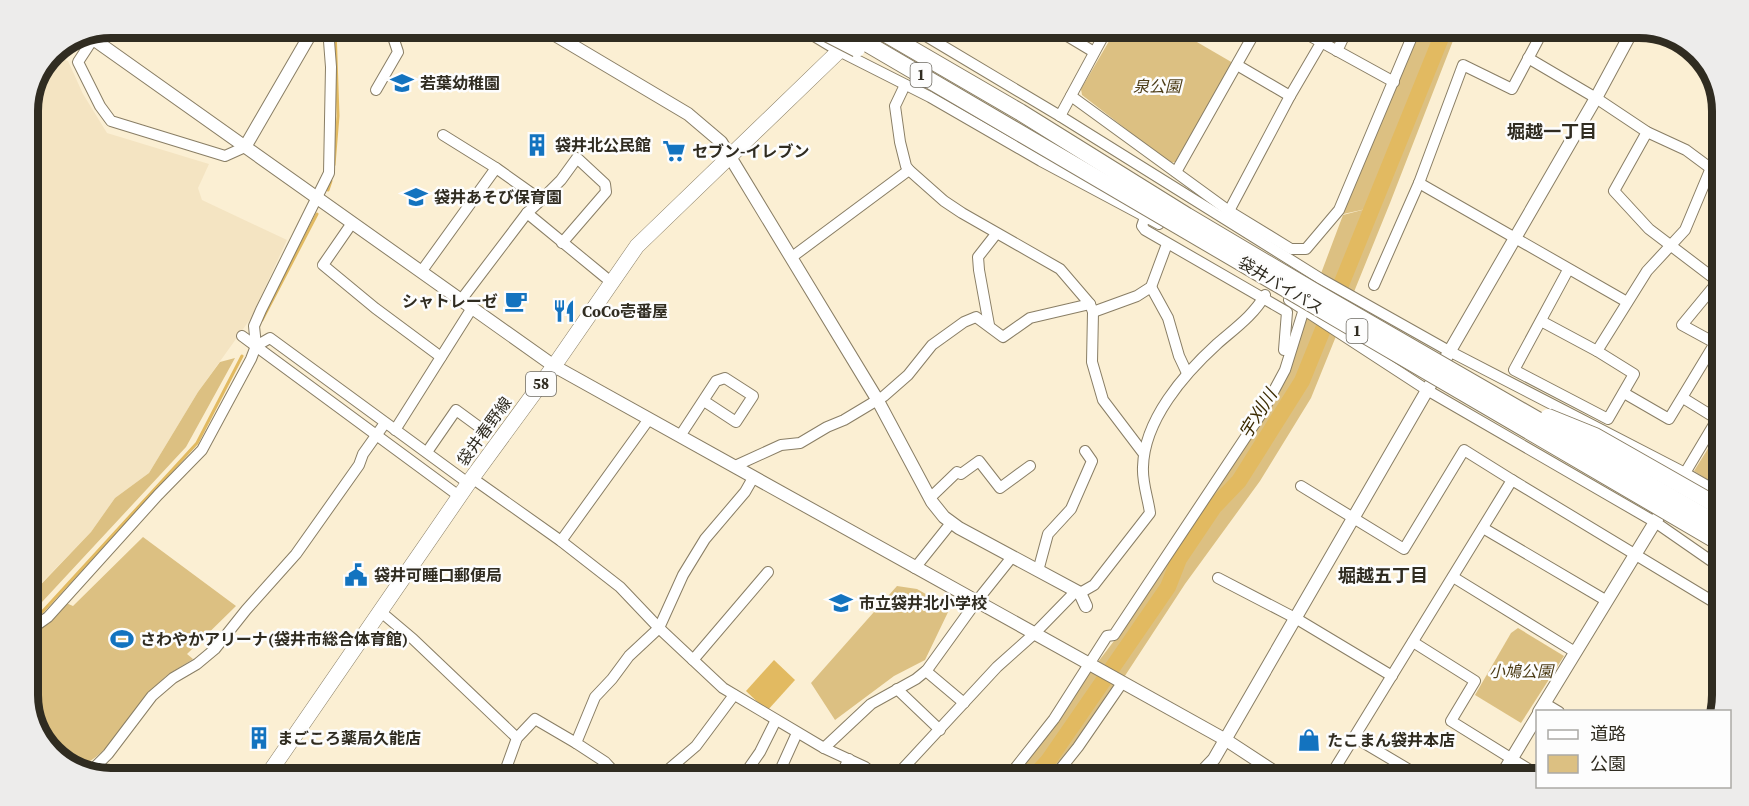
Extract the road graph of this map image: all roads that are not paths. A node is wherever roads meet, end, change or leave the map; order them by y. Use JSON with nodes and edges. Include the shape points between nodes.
{"nodes":[{"id":1,"x":308,"y":38,"type":"edge"},
{"id":2,"x":329,"y":38,"type":"edge"},
{"id":3,"x":393,"y":38,"type":"edge"},
{"id":4,"x":560,"y":38,"type":"edge"},
{"id":5,"x":817,"y":38,"type":"edge"},
{"id":6,"x":836,"y":38,"type":"edge"},
{"id":7,"x":848,"y":38,"type":"edge"},
{"id":8,"x":858,"y":38,"type":"edge"},
{"id":9,"x":893,"y":38,"type":"edge"},
{"id":10,"x":940,"y":38,"type":"edge"},
{"id":11,"x":1071,"y":38,"type":"edge"},
{"id":12,"x":1102,"y":38,"type":"edge"},
{"id":13,"x":1252,"y":38,"type":"edge"},
{"id":14,"x":1314,"y":38,"type":"edge"},
{"id":15,"x":1343,"y":38,"type":"edge"},
{"id":16,"x":1412,"y":38,"type":"edge"},
{"id":17,"x":1535,"y":38,"type":"edge"},
{"id":18,"x":1628,"y":38,"type":"edge"},
{"id":19,"x":93,"y":40,"type":"edge"},
{"id":20,"x":89,"y":41,"type":"edge"},
{"id":21,"x":1322,"y":43,"type":"junction"},
{"id":22,"x":839,"y":51,"type":"junction"},
{"id":23,"x":1337,"y":51,"type":"junction"},
{"id":24,"x":1094,"y":52,"type":"junction"},
{"id":25,"x":1528,"y":58,"type":"junction"},
{"id":26,"x":1237,"y":65,"type":"junction"},
{"id":27,"x":1394,"y":82,"type":"junction"},
{"id":28,"x":905,"y":85,"type":"junction"},
{"id":29,"x":376,"y":90,"type":"dead end"},
{"id":30,"x":1071,"y":96,"type":"junction"},
{"id":31,"x":1290,"y":96,"type":"junction"},
{"id":32,"x":1596,"y":98,"type":"junction"},
{"id":33,"x":961,"y":99,"type":"junction"},
{"id":34,"x":1064,"y":119,"type":"junction"},
{"id":35,"x":1049,"y":125,"type":"dead end"},
{"id":36,"x":1647,"y":132,"type":"junction"},
{"id":37,"x":443,"y":135,"type":"dead end"},
{"id":38,"x":245,"y":147,"type":"junction"},
{"id":39,"x":1034,"y":147,"type":"dead end"},
{"id":40,"x":730,"y":155,"type":"junction"},
{"id":41,"x":1041,"y":161,"type":"junction"},
{"id":42,"x":496,"y":168,"type":"junction"},
{"id":43,"x":1711,"y":168,"type":"joint"},
{"id":44,"x":909,"y":170,"type":"junction"},
{"id":45,"x":1176,"y":172,"type":"junction"},
{"id":46,"x":1419,"y":183,"type":"junction"},
{"id":47,"x":317,"y":198,"type":"junction"},
{"id":48,"x":541,"y":200,"type":"junction"},
{"id":49,"x":1229,"y":212,"type":"junction"},
{"id":50,"x":527,"y":213,"type":"junction"},
{"id":51,"x":1145,"y":217,"type":"junction"},
{"id":52,"x":352,"y":223,"type":"junction"},
{"id":53,"x":996,"y":234,"type":"junction"},
{"id":54,"x":1514,"y":238,"type":"junction"},
{"id":55,"x":562,"y":243,"type":"junction"},
{"id":56,"x":1167,"y":244,"type":"junction"},
{"id":57,"x":1671,"y":247,"type":"junction"},
{"id":58,"x":792,"y":257,"type":"junction"},
{"id":59,"x":1568,"y":270,"type":"junction"},
{"id":60,"x":421,"y":272,"type":"junction"},
{"id":61,"x":1711,"y":276,"type":"edge"},
{"id":62,"x":611,"y":282,"type":"junction"},
{"id":63,"x":1374,"y":285,"type":"dead end"},
{"id":64,"x":1151,"y":287,"type":"junction"},
{"id":65,"x":1711,"y":290,"type":"edge"},
{"id":66,"x":1263,"y":297,"type":"junction"},
{"id":67,"x":461,"y":300,"type":"junction"},
{"id":68,"x":1626,"y":302,"type":"junction"},
{"id":69,"x":472,"y":308,"type":"junction"},
{"id":70,"x":1092,"y":308,"type":"junction"},
{"id":71,"x":1304,"y":309,"type":"junction"},
{"id":72,"x":1541,"y":321,"type":"junction"},
{"id":73,"x":989,"y":325,"type":"junction"},
{"id":74,"x":242,"y":336,"type":"dead end"},
{"id":75,"x":1711,"y":342,"type":"edge"},
{"id":76,"x":256,"y":346,"type":"junction"},
{"id":77,"x":1711,"y":350,"type":"edge"},
{"id":78,"x":1449,"y":351,"type":"junction"},
{"id":79,"x":1597,"y":351,"type":"junction"},
{"id":80,"x":441,"y":357,"type":"junction"},
{"id":81,"x":1421,"y":361,"type":"junction"},
{"id":82,"x":554,"y":366,"type":"junction"},
{"id":83,"x":1285,"y":370,"type":"junction"},
{"id":84,"x":1187,"y":373,"type":"junction"},
{"id":85,"x":328,"y":380,"type":"junction"},
{"id":86,"x":1427,"y":390,"type":"junction"},
{"id":87,"x":319,"y":393,"type":"junction"},
{"id":88,"x":1624,"y":393,"type":"junction"},
{"id":89,"x":1683,"y":398,"type":"junction"},
{"id":90,"x":877,"y":399,"type":"junction"},
{"id":91,"x":704,"y":401,"type":"junction"},
{"id":92,"x":1712,"y":413,"type":"edge"},
{"id":93,"x":649,"y":419,"type":"junction"},
{"id":94,"x":385,"y":423,"type":"junction"},
{"id":95,"x":1712,"y":428,"type":"edge"},
{"id":96,"x":395,"y":430,"type":"junction"},
{"id":97,"x":486,"y":432,"type":"dead end"},
{"id":98,"x":376,"y":434,"type":"junction"},
{"id":99,"x":680,"y":436,"type":"junction"},
{"id":100,"x":1084,"y":451,"type":"dead end"},
{"id":101,"x":427,"y":452,"type":"junction"},
{"id":102,"x":1144,"y":454,"type":"junction"},
{"id":103,"x":735,"y":466,"type":"junction"},
{"id":104,"x":1030,"y":466,"type":"dead end"},
{"id":105,"x":1685,"y":473,"type":"junction"},
{"id":106,"x":753,"y":478,"type":"junction"},
{"id":107,"x":470,"y":480,"type":"junction"},
{"id":108,"x":1512,"y":480,"type":"junction"},
{"id":109,"x":1301,"y":486,"type":"dead end"},
{"id":110,"x":1712,"y":488,"type":"edge"},
{"id":111,"x":459,"y":496,"type":"junction"},
{"id":112,"x":930,"y":498,"type":"junction"},
{"id":113,"x":1712,"y":502,"type":"edge"},
{"id":114,"x":1353,"y":519,"type":"junction"},
{"id":115,"x":1712,"y":521,"type":"edge"},
{"id":116,"x":1655,"y":522,"type":"junction"},
{"id":117,"x":951,"y":523,"type":"junction"},
{"id":118,"x":1483,"y":528,"type":"junction"},
{"id":119,"x":1712,"y":538,"type":"edge"},
{"id":120,"x":561,"y":542,"type":"junction"},
{"id":121,"x":1712,"y":549,"type":"edge"},
{"id":122,"x":1635,"y":555,"type":"junction"},
{"id":123,"x":1012,"y":557,"type":"junction"},
{"id":124,"x":1712,"y":561,"type":"edge"},
{"id":125,"x":915,"y":568,"type":"junction"},
{"id":126,"x":1038,"y":571,"type":"junction"},
{"id":127,"x":768,"y":572,"type":"dead end"},
{"id":128,"x":1453,"y":577,"type":"junction"},
{"id":129,"x":1218,"y":578,"type":"dead end"},
{"id":130,"x":1078,"y":592,"type":"junction"},
{"id":131,"x":1712,"y":600,"type":"edge"},
{"id":132,"x":1607,"y":601,"type":"junction"},
{"id":133,"x":976,"y":602,"type":"junction"},
{"id":134,"x":1086,"y":606,"type":"dead end"},
{"id":135,"x":381,"y":612,"type":"junction"},
{"id":136,"x":1297,"y":619,"type":"junction"},
{"id":137,"x":38,"y":624,"type":"edge"},
{"id":138,"x":659,"y":628,"type":"junction"},
{"id":139,"x":1034,"y":634,"type":"junction"},
{"id":140,"x":1413,"y":642,"type":"junction"},
{"id":141,"x":1575,"y":652,"type":"junction"},
{"id":142,"x":693,"y":660,"type":"junction"},
{"id":143,"x":1089,"y":663,"type":"junction"},
{"id":144,"x":926,"y":671,"type":"junction"},
{"id":145,"x":1392,"y":676,"type":"junction"},
{"id":146,"x":1121,"y":682,"type":"junction"},
{"id":147,"x":897,"y":689,"type":"junction"},
{"id":148,"x":734,"y":695,"type":"junction"},
{"id":149,"x":964,"y":703,"type":"junction"},
{"id":150,"x":1540,"y":710,"type":"edge"},
{"id":151,"x":1536,"y":717,"type":"edge"},
{"id":152,"x":776,"y":720,"type":"junction"},
{"id":153,"x":940,"y":730,"type":"junction"},
{"id":154,"x":797,"y":733,"type":"junction"},
{"id":155,"x":1354,"y":737,"type":"junction"},
{"id":156,"x":517,"y":738,"type":"junction"},
{"id":157,"x":1226,"y":740,"type":"junction"},
{"id":158,"x":576,"y":743,"type":"junction"},
{"id":159,"x":824,"y":748,"type":"junction"},
{"id":160,"x":849,"y":759,"type":"junction"},
{"id":161,"x":1511,"y":760,"type":"junction"},
{"id":162,"x":95,"y":767,"type":"edge"},
{"id":163,"x":272,"y":768,"type":"edge"},
{"id":164,"x":506,"y":768,"type":"edge"},
{"id":165,"x":610,"y":768,"type":"edge"},
{"id":166,"x":670,"y":768,"type":"edge"},
{"id":167,"x":749,"y":768,"type":"edge"},
{"id":168,"x":781,"y":768,"type":"edge"},
{"id":169,"x":844,"y":768,"type":"edge"},
{"id":170,"x":867,"y":768,"type":"edge"},
{"id":171,"x":904,"y":768,"type":"edge"},
{"id":172,"x":1015,"y":768,"type":"edge"},
{"id":173,"x":1061,"y":768,"type":"edge"},
{"id":174,"x":1206,"y":768,"type":"edge"},
{"id":175,"x":1270,"y":768,"type":"edge"},
{"id":176,"x":1335,"y":768,"type":"edge"},
{"id":177,"x":1406,"y":768,"type":"edge"},
{"id":178,"x":1506,"y":768,"type":"edge"},
{"id":179,"x":1525,"y":768,"type":"edge"}],
"edges":[{"from":1,"to":38,"type":"street"},
{"from":2,"to":47,"type":"street","via":[[328,173]]},
{"from":3,"to":29,"type":"street","via":[[398,52]]},
{"from":4,"to":40,"type":"street","via":[[688,114],[721,142]]},
{"from":5,"to":22,"type":"street"},
{"from":6,"to":33,"type":"highway","bridge":true},
{"from":7,"to":22,"type":"main road","name":"袋井春野線","number":"58"},
{"from":8,"to":33,"type":"highway","name":"袋井バイパス","number":"1","bridge":true},
{"from":9,"to":81,"type":"highway","name":"袋井バイパス","number":"1","bridge":true,"via":[[1020,112]]},
{"from":10,"to":34,"type":"street"},
{"from":11,"to":24,"type":"street"},
{"from":12,"to":24,"type":"street"},
{"from":13,"to":26,"type":"street"},
{"from":14,"to":21,"type":"street"},
{"from":15,"to":23,"type":"street"},
{"from":16,"to":27,"type":"street"},
{"from":17,"to":25,"type":"street","via":[[1538,40]]},
{"from":18,"to":32,"type":"street"},
{"from":19,"to":38,"type":"street"},
{"from":20,"to":38,"type":"street","via":[[78,62],[111,121],[225,156]]},
{"from":21,"to":23,"type":"street"},
{"from":21,"to":31,"type":"street"},
{"from":22,"to":28,"type":"street"},
{"from":22,"to":40,"type":"main road","name":"袋井春野線","number":"58"},
{"from":23,"to":27,"type":"street"},
{"from":24,"to":30,"type":"street"},
{"from":25,"to":32,"type":"street"},
{"from":25,"to":46,"type":"street","via":[[1512,88],[1463,65]]},
{"from":26,"to":31,"type":"street"},
{"from":26,"to":45,"type":"street"},
{"from":27,"to":49,"type":"street","via":[[1339,210],[1306,249],[1291,249]]},
{"from":28,"to":41,"type":"street"},
{"from":28,"to":44,"type":"street","via":[[895,106]]},
{"from":30,"to":34,"type":"street"},
{"from":30,"to":45,"type":"street"},
{"from":31,"to":49,"type":"street"},
{"from":32,"to":36,"type":"street"},
{"from":32,"to":54,"type":"street"},
{"from":33,"to":81,"type":"highway","name":"袋井バイパス","number":"1","bridge":true},
{"from":34,"to":35,"type":"street"},
{"from":34,"to":78,"type":"street","via":[[1321,279]]},
{"from":36,"to":43,"type":"street","via":[[1686,150]]},
{"from":36,"to":57,"type":"street","via":[[1614,191]]},
{"from":37,"to":42,"type":"street"},
{"from":38,"to":47,"type":"street"},
{"from":39,"to":41,"type":"street"},
{"from":40,"to":58,"type":"street"},
{"from":40,"to":62,"type":"main road","name":"袋井春野線","number":"58","via":[[637,246]]},
{"from":41,"to":51,"type":"street"},
{"from":42,"to":48,"type":"street"},
{"from":42,"to":60,"type":"street"},
{"from":43,"to":57,"type":"street","via":[[1685,230]]},
{"from":44,"to":53,"type":"street","via":[[944,201]]},
{"from":44,"to":58,"type":"street"},
{"from":45,"to":49,"type":"street"},
{"from":46,"to":54,"type":"street"},
{"from":46,"to":63,"type":"street"},
{"from":47,"to":52,"type":"street"},
{"from":47,"to":76,"type":"street","via":[[254,326]]},
{"from":48,"to":50,"type":"street"},
{"from":48,"to":55,"type":"street","via":[[577,158],[605,184],[606,192]]},
{"from":50,"to":55,"type":"street"},
{"from":50,"to":67,"type":"street"},
{"from":51,"to":56,"type":"street","via":[[1145,230]]},
{"from":51,"to":71,"type":"street"},
{"from":52,"to":60,"type":"street"},
{"from":52,"to":80,"type":"street","via":[[323,265]]},
{"from":53,"to":70,"type":"street","via":[[1060,269]]},
{"from":53,"to":73,"type":"street","via":[[978,257]]},
{"from":54,"to":59,"type":"street"},
{"from":54,"to":78,"type":"street"},
{"from":55,"to":62,"type":"street"},
{"from":56,"to":64,"type":"street"},
{"from":56,"to":66,"type":"street"},
{"from":57,"to":61,"type":"street"},
{"from":57,"to":68,"type":"street","via":[[1647,271]]},
{"from":58,"to":90,"type":"street"},
{"from":59,"to":68,"type":"street"},
{"from":59,"to":72,"type":"street"},
{"from":60,"to":67,"type":"street"},
{"from":62,"to":82,"type":"main road","name":"袋井春野線","number":"58"},
{"from":64,"to":70,"type":"street","via":[[1137,296]]},
{"from":64,"to":84,"type":"street","via":[[1168,318]]},
{"from":65,"to":75,"type":"street","via":[[1682,325]]},
{"from":66,"to":83,"type":"street","via":[[1287,312],[1282,364]]},
{"from":66,"to":84,"type":"street","via":[[1258,308]]},
{"from":67,"to":69,"type":"street"},
{"from":68,"to":79,"type":"street"},
{"from":69,"to":80,"type":"street"},
{"from":69,"to":82,"type":"street"},
{"from":70,"to":73,"type":"street","via":[[1030,318],[1003,337]]},
{"from":70,"to":102,"type":"street","via":[[1092,362],[1103,400]]},
{"from":71,"to":83,"type":"street"},
{"from":71,"to":86,"type":"street"},
{"from":72,"to":79,"type":"street"},
{"from":72,"to":88,"type":"street","via":[[1514,370],[1608,419]]},
{"from":73,"to":90,"type":"street","via":[[976,317],[964,322],[932,345],[908,375]]},
{"from":74,"to":76,"type":"street"},
{"from":76,"to":85,"type":"street","via":[[270,338]]},
{"from":76,"to":87,"type":"street"},
{"from":76,"to":137,"type":"street","via":[[202,450]]},
{"from":77,"to":89,"type":"street"},
{"from":78,"to":86,"type":"street"},
{"from":78,"to":105,"type":"street"},
{"from":79,"to":88,"type":"street","via":[[1634,374]]},
{"from":80,"to":96,"type":"street"},
{"from":81,"to":113,"type":"highway","bridge":true,"via":[[1468,375],[1524,406],[1594,436]]},
{"from":81,"to":115,"type":"highway","name":"袋井バイパス","number":"1","bridge":true},
{"from":81,"to":119,"type":"highway","name":"袋井バイパス","number":"1","bridge":true},
{"from":81,"to":121,"type":"highway","bridge":true,"via":[[1443,386]]},
{"from":82,"to":93,"type":"street"},
{"from":82,"to":107,"type":"main road","name":"袋井春野線","number":"58"},
{"from":83,"to":143,"type":"street","via":[[1263,411],[1114,635],[1107,636]]},
{"from":84,"to":102,"type":"street","via":[[1156,420]]},
{"from":85,"to":87,"type":"street"},
{"from":85,"to":94,"type":"street"},
{"from":86,"to":114,"type":"street"},
{"from":86,"to":116,"type":"street"},
{"from":87,"to":98,"type":"street"},
{"from":88,"to":89,"type":"street","via":[[1669,419]]},
{"from":89,"to":92,"type":"street"},
{"from":90,"to":103,"type":"street","via":[[800,442],[782,445]]},
{"from":90,"to":112,"type":"street"},
{"from":91,"to":91,"type":"street","via":[[716,381],[725,378],[753,396],[736,422]]},
{"from":91,"to":99,"type":"street"},
{"from":93,"to":99,"type":"street"},
{"from":93,"to":120,"type":"street"},
{"from":94,"to":96,"type":"street"},
{"from":94,"to":98,"type":"street"},
{"from":95,"to":105,"type":"street"},
{"from":96,"to":101,"type":"street"},
{"from":97,"to":101,"type":"street","via":[[456,410]]},
{"from":98,"to":111,"type":"street"},
{"from":98,"to":162,"type":"street","via":[[359,465],[285,568],[215,650],[152,696]]},
{"from":99,"to":103,"type":"street"},
{"from":100,"to":126,"type":"street","via":[[1092,461],[1071,509],[1048,534]]},
{"from":101,"to":107,"type":"street"},
{"from":102,"to":130,"type":"street","via":[[1142,470],[1150,513],[1094,585]]},
{"from":103,"to":106,"type":"street"},
{"from":104,"to":112,"type":"street","via":[[1000,488],[979,461],[961,474],[957,472]]},
{"from":105,"to":110,"type":"street"},
{"from":105,"to":116,"type":"street"},
{"from":106,"to":125,"type":"street"},
{"from":106,"to":138,"type":"street","via":[[705,538]]},
{"from":107,"to":111,"type":"main road","name":"袋井春野線","number":"58"},
{"from":107,"to":120,"type":"street"},
{"from":108,"to":114,"type":"street","via":[[1464,450],[1404,549]]},
{"from":108,"to":118,"type":"street"},
{"from":108,"to":122,"type":"street"},
{"from":109,"to":114,"type":"street"},
{"from":111,"to":135,"type":"main road","name":"袋井春野線","number":"58"},
{"from":112,"to":117,"type":"street"},
{"from":114,"to":136,"type":"street"},
{"from":116,"to":122,"type":"street"},
{"from":116,"to":124,"type":"street"},
{"from":117,"to":123,"type":"street"},
{"from":117,"to":125,"type":"street"},
{"from":118,"to":128,"type":"street"},
{"from":118,"to":132,"type":"street"},
{"from":120,"to":138,"type":"street","via":[[620,587]]},
{"from":122,"to":131,"type":"street"},
{"from":122,"to":132,"type":"street"},
{"from":123,"to":126,"type":"street"},
{"from":123,"to":133,"type":"street"},
{"from":125,"to":133,"type":"street"},
{"from":126,"to":130,"type":"street"},
{"from":127,"to":142,"type":"street"},
{"from":128,"to":140,"type":"street"},
{"from":128,"to":141,"type":"street"},
{"from":129,"to":136,"type":"street"},
{"from":130,"to":134,"type":"street"},
{"from":130,"to":139,"type":"street"},
{"from":132,"to":141,"type":"street"},
{"from":133,"to":139,"type":"street"},
{"from":133,"to":144,"type":"street"},
{"from":135,"to":156,"type":"street"},
{"from":135,"to":163,"type":"main road","name":"袋井春野線","number":"58"},
{"from":136,"to":145,"type":"street"},
{"from":136,"to":157,"type":"street"},
{"from":138,"to":142,"type":"street"},
{"from":138,"to":158,"type":"street","via":[[595,697]]},
{"from":139,"to":143,"type":"street"},
{"from":139,"to":149,"type":"street"},
{"from":140,"to":145,"type":"street"},
{"from":140,"to":161,"type":"street","via":[[1475,681],[1450,721]]},
{"from":141,"to":150,"type":"street"},
{"from":142,"to":148,"type":"street"},
{"from":143,"to":146,"type":"street"},
{"from":143,"to":172,"type":"street","via":[[1054,719]]},
{"from":144,"to":147,"type":"street"},
{"from":144,"to":149,"type":"street"},
{"from":145,"to":155,"type":"street"},
{"from":146,"to":157,"type":"street"},
{"from":146,"to":173,"type":"street"},
{"from":147,"to":153,"type":"street"},
{"from":147,"to":159,"type":"street","via":[[871,704]]},
{"from":148,"to":152,"type":"street"},
{"from":148,"to":166,"type":"street","via":[[696,746]]},
{"from":149,"to":153,"type":"street"},
{"from":151,"to":161,"type":"street"},
{"from":152,"to":154,"type":"street"},
{"from":152,"to":167,"type":"street"},
{"from":153,"to":171,"type":"street"},
{"from":154,"to":159,"type":"street"},
{"from":154,"to":168,"type":"street"},
{"from":155,"to":176,"type":"street"},
{"from":155,"to":177,"type":"street"},
{"from":156,"to":158,"type":"street","via":[[535,719]]},
{"from":156,"to":164,"type":"street"},
{"from":157,"to":174,"type":"street"},
{"from":157,"to":175,"type":"street"},
{"from":158,"to":165,"type":"street"},
{"from":159,"to":160,"type":"street"},
{"from":160,"to":169,"type":"street"},
{"from":160,"to":170,"type":"street"},
{"from":161,"to":178,"type":"street"},
{"from":161,"to":179,"type":"street"}]}
